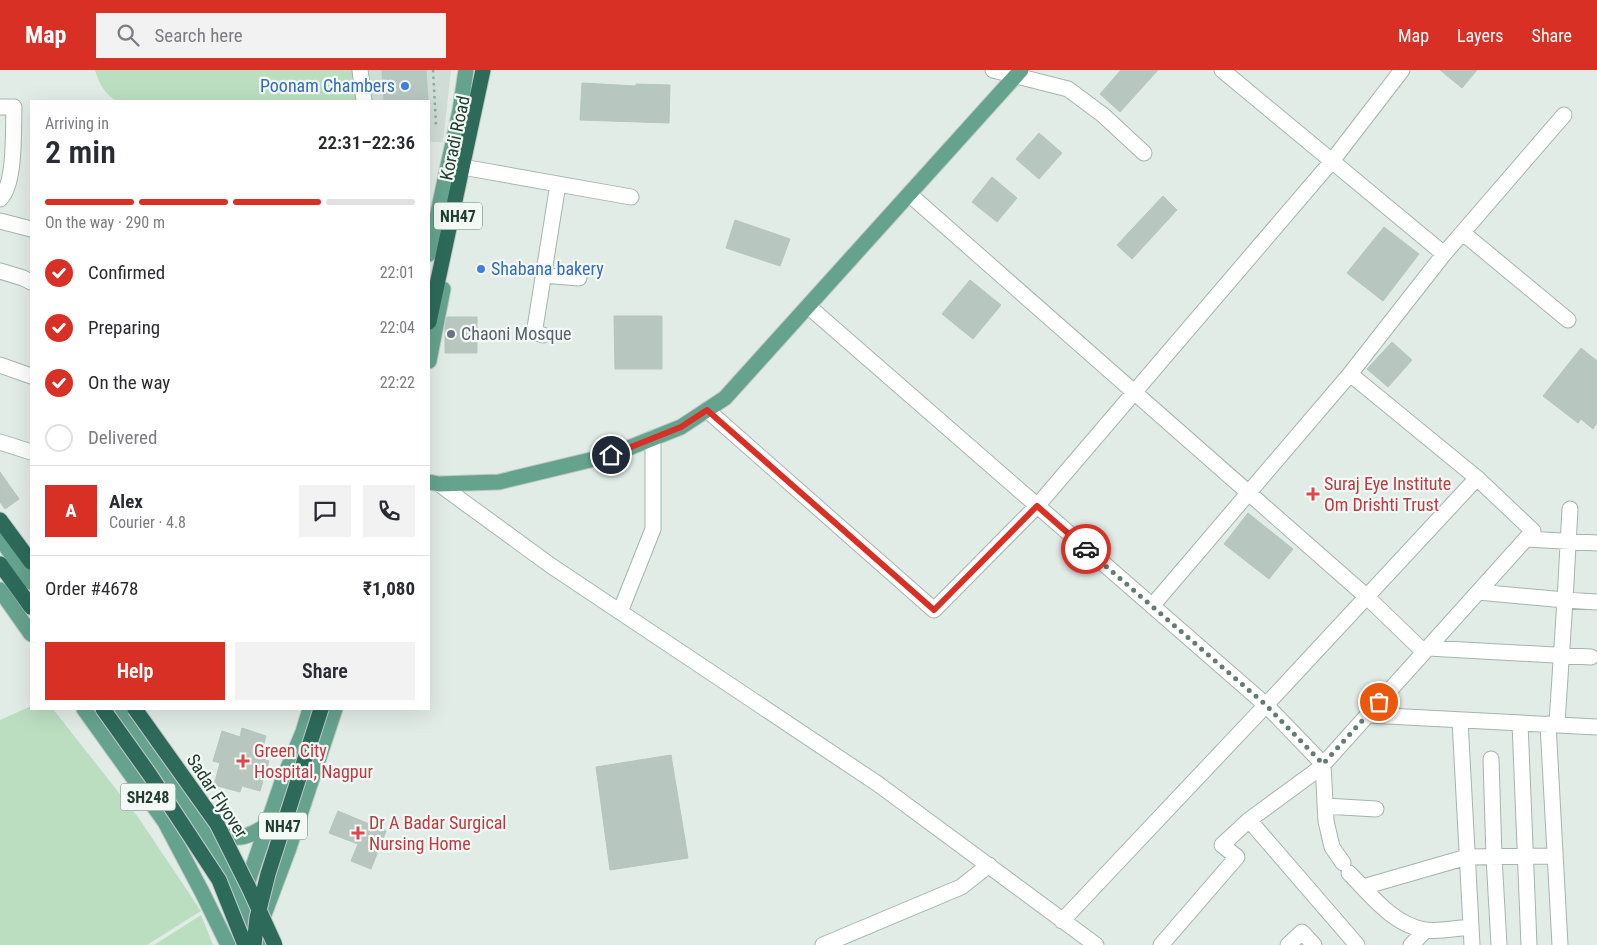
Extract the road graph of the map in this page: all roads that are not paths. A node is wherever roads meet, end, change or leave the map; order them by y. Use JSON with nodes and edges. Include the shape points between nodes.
{"nodes":[{"id":1,"x":360,"y":70,"type":"edge"},
{"id":2,"x":466,"y":70,"type":"edge"},
{"id":3,"x":476,"y":70,"type":"edge"},
{"id":4,"x":483,"y":70,"type":"edge"},
{"id":5,"x":488,"y":70,"type":"edge"},
{"id":6,"x":993,"y":70,"type":"edge"},
{"id":7,"x":1222,"y":70,"type":"edge"},
{"id":8,"x":1402,"y":70,"type":"edge"},
{"id":9,"x":1018,"y":73,"type":"edge"},
{"id":10,"x":364,"y":100,"type":"edge"},
{"id":11,"x":0,"y":107,"type":"edge"},
{"id":12,"x":1564,"y":115,"type":"dead end"},
{"id":13,"x":1144,"y":153,"type":"dead end"},
{"id":14,"x":1332,"y":161,"type":"junction"},
{"id":15,"x":468,"y":168,"type":"junction"},
{"id":16,"x":558,"y":184,"type":"junction"},
{"id":17,"x":909,"y":194,"type":"junction"},
{"id":18,"x":631,"y":197,"type":"dead end"},
{"id":19,"x":0,"y":199,"type":"edge"},
{"id":20,"x":0,"y":221,"type":"edge"},
{"id":21,"x":30,"y":229,"type":"edge"},
{"id":22,"x":1463,"y":233,"type":"junction"},
{"id":23,"x":430,"y":249,"type":"edge"},
{"id":24,"x":1444,"y":254,"type":"junction"},
{"id":25,"x":0,"y":271,"type":"edge"},
{"id":26,"x":543,"y":276,"type":"junction"},
{"id":27,"x":579,"y":278,"type":"dead end"},
{"id":28,"x":30,"y":282,"type":"edge"},
{"id":29,"x":430,"y":286,"type":"edge"},
{"id":30,"x":808,"y":306,"type":"junction"},
{"id":31,"x":430,"y":317,"type":"edge"},
{"id":32,"x":1568,"y":320,"type":"dead end"},
{"id":33,"x":543,"y":335,"type":"dead end"},
{"id":34,"x":430,"y":353,"type":"edge"},
{"id":35,"x":0,"y":365,"type":"edge"},
{"id":36,"x":1350,"y":374,"type":"junction"},
{"id":37,"x":30,"y":376,"type":"edge"},
{"id":38,"x":1135,"y":392,"type":"junction"},
{"id":39,"x":707,"y":410,"type":"junction"},
{"id":40,"x":653,"y":438,"type":"junction"},
{"id":41,"x":0,"y":442,"type":"edge"},
{"id":42,"x":30,"y":452,"type":"edge"},
{"id":43,"x":1477,"y":478,"type":"junction"},
{"id":44,"x":434,"y":483,"type":"edge"},
{"id":45,"x":1249,"y":493,"type":"junction"},
{"id":46,"x":1037,"y":506,"type":"junction"},
{"id":47,"x":1570,"y":509,"type":"dead end"},
{"id":48,"x":0,"y":520,"type":"edge"},
{"id":49,"x":0,"y":538,"type":"edge"},
{"id":50,"x":1527,"y":538,"type":"junction"},
{"id":51,"x":1568,"y":541,"type":"junction"},
{"id":52,"x":1597,"y":543,"type":"edge"},
{"id":53,"x":30,"y":560,"type":"edge"},
{"id":54,"x":0,"y":564,"type":"edge"},
{"id":55,"x":30,"y":581,"type":"edge"},
{"id":56,"x":0,"y":590,"type":"edge"},
{"id":57,"x":1478,"y":592,"type":"junction"},
{"id":58,"x":1367,"y":597,"type":"junction"},
{"id":59,"x":1565,"y":600,"type":"junction"},
{"id":60,"x":1597,"y":602,"type":"edge"},
{"id":61,"x":1152,"y":606,"type":"junction"},
{"id":62,"x":30,"y":607,"type":"edge"},
{"id":63,"x":620,"y":612,"type":"junction"},
{"id":64,"x":30,"y":633,"type":"edge"},
{"id":65,"x":1426,"y":650,"type":"junction"},
{"id":66,"x":1562,"y":655,"type":"junction"},
{"id":67,"x":1591,"y":657,"type":"dead end"},
{"id":68,"x":1266,"y":705,"type":"junction"},
{"id":69,"x":85,"y":710,"type":"edge"},
{"id":70,"x":104,"y":710,"type":"edge"},
{"id":71,"x":121,"y":710,"type":"edge"},
{"id":72,"x":136,"y":710,"type":"edge"},
{"id":73,"x":310,"y":710,"type":"edge"},
{"id":74,"x":321,"y":710,"type":"edge"},
{"id":75,"x":328,"y":710,"type":"edge"},
{"id":76,"x":335,"y":710,"type":"edge"},
{"id":77,"x":1368,"y":715,"type":"junction"},
{"id":78,"x":1460,"y":720,"type":"junction"},
{"id":79,"x":1520,"y":723,"type":"junction"},
{"id":80,"x":1553,"y":725,"type":"junction"},
{"id":81,"x":1597,"y":727,"type":"edge"},
{"id":82,"x":1491,"y":759,"type":"dead end"},
{"id":83,"x":1323,"y":764,"type":"junction"},
{"id":84,"x":1325,"y":806,"type":"junction"},
{"id":85,"x":1376,"y":809,"type":"dead end"},
{"id":86,"x":1249,"y":820,"type":"junction"},
{"id":87,"x":268,"y":825,"type":"junction"},
{"id":88,"x":206,"y":833,"type":"junction"},
{"id":89,"x":1526,"y":856,"type":"junction"},
{"id":90,"x":1555,"y":856,"type":"junction"},
{"id":91,"x":1468,"y":857,"type":"junction"},
{"id":92,"x":1494,"y":857,"type":"junction"},
{"id":93,"x":989,"y":866,"type":"junction"},
{"id":94,"x":1363,"y":887,"type":"junction"},
{"id":95,"x":242,"y":900,"type":"junction"},
{"id":96,"x":1062,"y":922,"type":"junction"},
{"id":97,"x":1471,"y":927,"type":"junction"},
{"id":98,"x":1426,"y":930,"type":"junction"},
{"id":99,"x":226,"y":942,"type":"edge"},
{"id":100,"x":258,"y":942,"type":"edge"},
{"id":101,"x":245,"y":945,"type":"edge"},
{"id":102,"x":275,"y":945,"type":"edge"},
{"id":103,"x":822,"y":945,"type":"edge"},
{"id":104,"x":1096,"y":945,"type":"edge"},
{"id":105,"x":1161,"y":945,"type":"edge"},
{"id":106,"x":1288,"y":945,"type":"edge"},
{"id":107,"x":1314,"y":945,"type":"edge"},
{"id":108,"x":1357,"y":945,"type":"edge"},
{"id":109,"x":1412,"y":945,"type":"edge"},
{"id":110,"x":1472,"y":945,"type":"edge"},
{"id":111,"x":1499,"y":945,"type":"edge"},
{"id":112,"x":1529,"y":945,"type":"edge"},
{"id":113,"x":1560,"y":945,"type":"edge"}],
"edges":[{"from":1,"to":10,"type":"street"},
{"from":2,"to":23,"type":"main road","name":"Koradi Road"},
{"from":3,"to":29,"type":"highway","number":"NH47"},
{"from":4,"to":31,"type":"highway","number":"NH47"},
{"from":5,"to":15,"type":"main road","name":"Koradi Road","number":"NH47"},
{"from":6,"to":9,"type":"street"},
{"from":7,"to":14,"type":"street"},
{"from":8,"to":14,"type":"street"},
{"from":9,"to":13,"type":"street","via":[[1068,89],[1103,115]]},
{"from":9,"to":17,"type":"main road"},
{"from":11,"to":19,"type":"street","via":[[14,107],[12,162],[5,194]]},
{"from":12,"to":22,"type":"street"},
{"from":14,"to":24,"type":"street"},
{"from":14,"to":38,"type":"street"},
{"from":15,"to":16,"type":"street"},
{"from":15,"to":34,"type":"main road","name":"Koradi Road","number":"NH47"},
{"from":16,"to":18,"type":"street"},
{"from":16,"to":26,"type":"street"},
{"from":17,"to":30,"type":"main road"},
{"from":17,"to":38,"type":"street"},
{"from":20,"to":21,"type":"street"},
{"from":22,"to":24,"type":"street"},
{"from":22,"to":32,"type":"street"},
{"from":24,"to":36,"type":"street"},
{"from":25,"to":28,"type":"street"},
{"from":26,"to":27,"type":"street"},
{"from":26,"to":33,"type":"street","via":[[535,328],[536,333]]},
{"from":30,"to":39,"type":"main road","via":[[725,398]]},
{"from":30,"to":46,"type":"street"},
{"from":35,"to":37,"type":"street"},
{"from":36,"to":43,"type":"street"},
{"from":36,"to":45,"type":"street"},
{"from":38,"to":45,"type":"street"},
{"from":38,"to":46,"type":"street"},
{"from":39,"to":40,"type":"main road","via":[[681,427]]},
{"from":39,"to":46,"type":"street","via":[[934,610]]},
{"from":40,"to":44,"type":"main road","via":[[611,455],[499,482]]},
{"from":40,"to":63,"type":"street","via":[[653,529]]},
{"from":41,"to":42,"type":"street"},
{"from":43,"to":50,"type":"street","via":[[1533,531]]},
{"from":43,"to":58,"type":"street"},
{"from":44,"to":63,"type":"street"},
{"from":45,"to":58,"type":"street"},
{"from":45,"to":61,"type":"street"},
{"from":46,"to":61,"type":"street"},
{"from":47,"to":51,"type":"street"},
{"from":48,"to":53,"type":"highway"},
{"from":49,"to":55,"type":"main road"},
{"from":50,"to":51,"type":"street"},
{"from":50,"to":57,"type":"street"},
{"from":51,"to":52,"type":"street"},
{"from":51,"to":59,"type":"street"},
{"from":54,"to":62,"type":"highway"},
{"from":56,"to":64,"type":"main road"},
{"from":57,"to":59,"type":"street"},
{"from":57,"to":65,"type":"street"},
{"from":58,"to":65,"type":"street"},
{"from":58,"to":68,"type":"street"},
{"from":59,"to":60,"type":"street"},
{"from":59,"to":66,"type":"street"},
{"from":61,"to":68,"type":"street"},
{"from":63,"to":93,"type":"street","via":[[878,784]]},
{"from":65,"to":66,"type":"street"},
{"from":65,"to":77,"type":"street"},
{"from":66,"to":67,"type":"street"},
{"from":66,"to":80,"type":"street","via":[[1557,722]]},
{"from":68,"to":83,"type":"street"},
{"from":68,"to":96,"type":"street"},
{"from":69,"to":99,"type":"main road","number":"SH248","via":[[165,822]]},
{"from":70,"to":101,"type":"highway","bridge":true,"via":[[156,782],[219,880]]},
{"from":71,"to":88,"type":"main road","number":"SH248"},
{"from":72,"to":102,"type":"highway","name":"Sadar Flyover","bridge":true,"via":[[217,824]]},
{"from":73,"to":87,"type":"main road"},
{"from":74,"to":100,"type":"highway","number":"NH47","bridge":true,"via":[[268,874],[257,918]]},
{"from":75,"to":100,"type":"highway","number":"NH47","bridge":true,"via":[[274,879]]},
{"from":76,"to":100,"type":"main road","number":"NH47"},
{"from":77,"to":78,"type":"street"},
{"from":77,"to":83,"type":"street"},
{"from":78,"to":79,"type":"street"},
{"from":78,"to":91,"type":"street"},
{"from":79,"to":80,"type":"street"},
{"from":79,"to":89,"type":"street"},
{"from":80,"to":81,"type":"street"},
{"from":80,"to":90,"type":"street"},
{"from":82,"to":92,"type":"street"},
{"from":83,"to":84,"type":"street"},
{"from":83,"to":86,"type":"street"},
{"from":84,"to":85,"type":"street"},
{"from":84,"to":94,"type":"street","via":[[1332,847]]},
{"from":86,"to":105,"type":"street","via":[[1222,845],[1237,857]]},
{"from":86,"to":108,"type":"street"},
{"from":87,"to":88,"type":"main road","via":[[251,836],[235,839]]},
{"from":87,"to":95,"type":"main road"},
{"from":88,"to":95,"type":"main road","number":"SH248"},
{"from":89,"to":90,"type":"street"},
{"from":89,"to":92,"type":"street"},
{"from":89,"to":112,"type":"street"},
{"from":90,"to":113,"type":"street"},
{"from":91,"to":92,"type":"street"},
{"from":91,"to":94,"type":"street"},
{"from":91,"to":97,"type":"street"},
{"from":92,"to":111,"type":"street"},
{"from":93,"to":96,"type":"street"},
{"from":93,"to":103,"type":"street","via":[[961,887]]},
{"from":94,"to":98,"type":"street","via":[[1404,924]]},
{"from":95,"to":99,"type":"main road"},
{"from":95,"to":100,"type":"main road"},
{"from":96,"to":104,"type":"street"},
{"from":97,"to":98,"type":"street"},
{"from":97,"to":110,"type":"street"},
{"from":98,"to":109,"type":"street"},
{"from":106,"to":107,"type":"street","via":[[1302,932]]}]}
